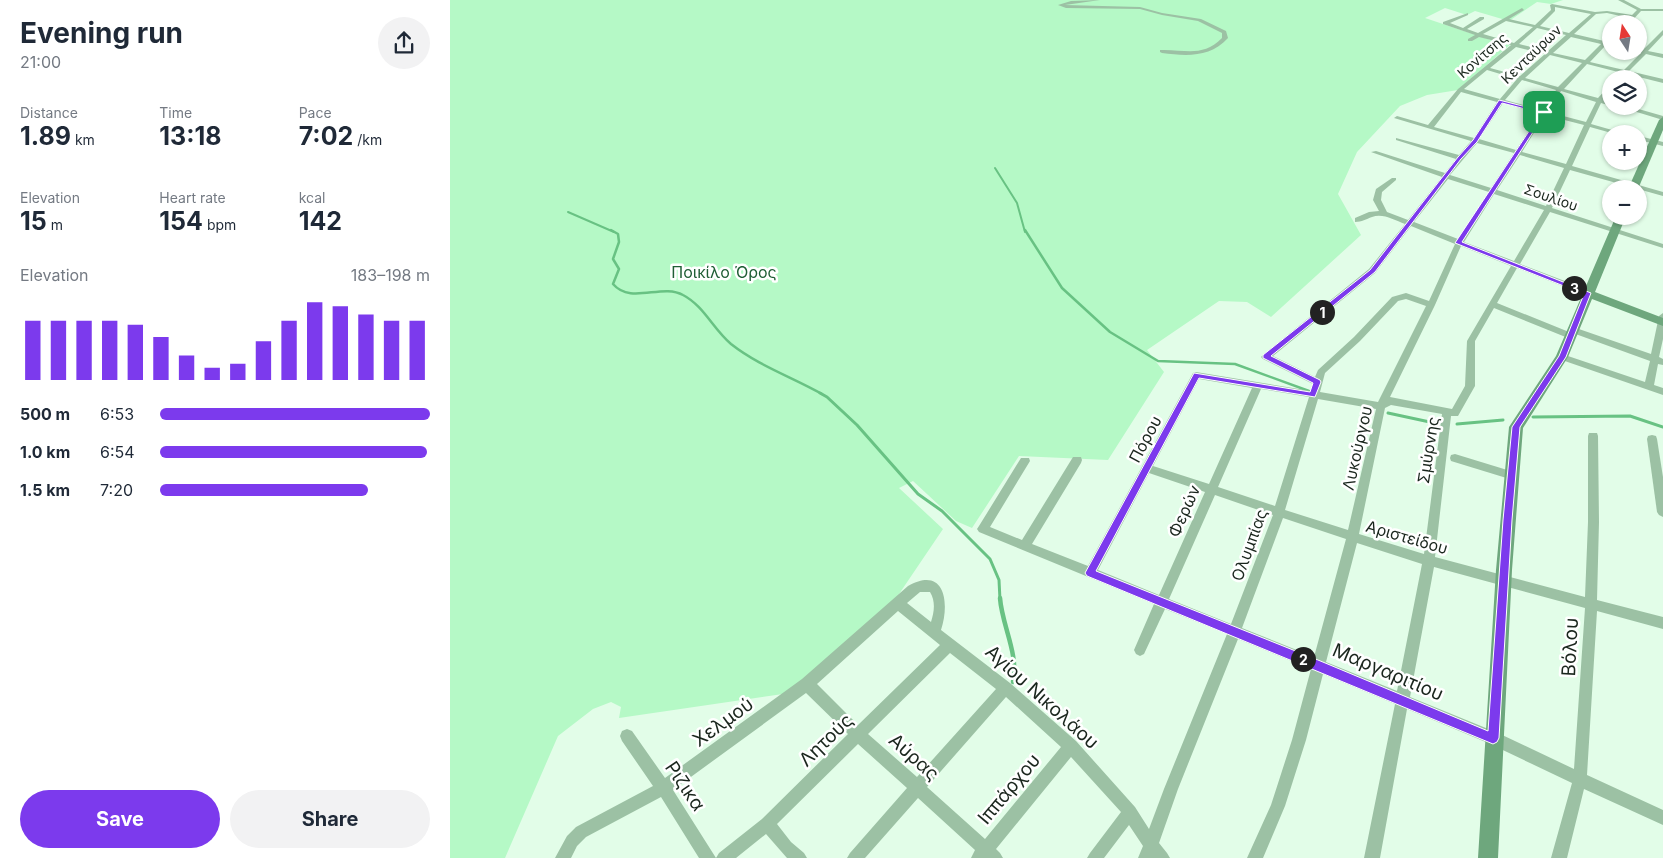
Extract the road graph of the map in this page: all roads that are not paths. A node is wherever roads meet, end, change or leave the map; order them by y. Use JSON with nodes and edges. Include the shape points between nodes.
{"nodes":[{"id":1,"x":1098,"y":0,"type":"edge"},
{"id":2,"x":1620,"y":0,"type":"edge"},
{"id":3,"x":1563,"y":2,"type":"dead end"},
{"id":4,"x":1552,"y":5,"type":"junction"},
{"id":5,"x":1522,"y":9,"type":"dead end"},
{"id":6,"x":1640,"y":10,"type":"junction"},
{"id":7,"x":1663,"y":10,"type":"edge"},
{"id":8,"x":1595,"y":13,"type":"junction"},
{"id":9,"x":1466,"y":14,"type":"dead end"},
{"id":10,"x":1624,"y":15,"type":"edge"},
{"id":11,"x":1635,"y":15,"type":"edge"},
{"id":12,"x":1482,"y":18,"type":"dead end"},
{"id":13,"x":1505,"y":19,"type":"junction"},
{"id":14,"x":1536,"y":27,"type":"junction"},
{"id":15,"x":1464,"y":29,"type":"junction"},
{"id":16,"x":1663,"y":32,"type":"edge"},
{"id":17,"x":1479,"y":35,"type":"junction"},
{"id":18,"x":1569,"y":35,"type":"junction"},
{"id":19,"x":1470,"y":40,"type":"dead end"},
{"id":20,"x":1602,"y":41,"type":"edge"},
{"id":21,"x":1514,"y":44,"type":"junction"},
{"id":22,"x":1648,"y":46,"type":"edge"},
{"id":23,"x":1602,"y":48,"type":"edge"},
{"id":24,"x":1162,"y":51,"type":"dead end"},
{"id":25,"x":1549,"y":52,"type":"junction"},
{"id":26,"x":1648,"y":53,"type":"edge"},
{"id":27,"x":1663,"y":56,"type":"edge"},
{"id":28,"x":1635,"y":60,"type":"edge"},
{"id":29,"x":1587,"y":62,"type":"junction"},
{"id":30,"x":1485,"y":68,"type":"junction"},
{"id":31,"x":1617,"y":70,"type":"edge"},
{"id":32,"x":1627,"y":70,"type":"edge"},
{"id":33,"x":1647,"y":77,"type":"edge"},
{"id":34,"x":1521,"y":78,"type":"junction"},
{"id":35,"x":1663,"y":81,"type":"edge"},
{"id":36,"x":1560,"y":89,"type":"junction"},
{"id":37,"x":1460,"y":90,"type":"junction"},
{"id":38,"x":1602,"y":98,"type":"edge"},
{"id":39,"x":1501,"y":101,"type":"junction"},
{"id":40,"x":1600,"y":101,"type":"junction"},
{"id":41,"x":1544,"y":112,"type":"junction"},
{"id":42,"x":1647,"y":114,"type":"edge"},
{"id":43,"x":1397,"y":118,"type":"dead end"},
{"id":44,"x":1663,"y":119,"type":"edge"},
{"id":45,"x":1588,"y":124,"type":"junction"},
{"id":46,"x":1430,"y":127,"type":"junction"},
{"id":47,"x":1602,"y":128,"type":"edge"},
{"id":48,"x":1398,"y":139,"type":"dead end"},
{"id":49,"x":1475,"y":141,"type":"junction"},
{"id":50,"x":1658,"y":143,"type":"edge"},
{"id":51,"x":1374,"y":152,"type":"dead end"},
{"id":52,"x":1518,"y":152,"type":"junction"},
{"id":53,"x":1460,"y":158,"type":"junction"},
{"id":54,"x":1568,"y":167,"type":"junction"},
{"id":55,"x":1446,"y":177,"type":"junction"},
{"id":56,"x":1394,"y":179,"type":"dead end"},
{"id":57,"x":1609,"y":180,"type":"edge"},
{"id":58,"x":1638,"y":180,"type":"edge"},
{"id":59,"x":1493,"y":191,"type":"junction"},
{"id":60,"x":1647,"y":191,"type":"edge"},
{"id":61,"x":1663,"y":194,"type":"edge"},
{"id":62,"x":1548,"y":209,"type":"junction"},
{"id":63,"x":1384,"y":213,"type":"junction"},
{"id":64,"x":1358,"y":220,"type":"dead end"},
{"id":65,"x":1410,"y":224,"type":"junction"},
{"id":66,"x":1617,"y":225,"type":"edge"},
{"id":67,"x":1614,"y":232,"type":"junction"},
{"id":68,"x":1459,"y":243,"type":"junction"},
{"id":69,"x":1663,"y":246,"type":"edge"},
{"id":70,"x":1516,"y":266,"type":"junction"},
{"id":71,"x":1588,"y":293,"type":"junction"},
{"id":72,"x":1431,"y":305,"type":"junction"},
{"id":73,"x":1494,"y":305,"type":"junction"},
{"id":74,"x":1663,"y":320,"type":"edge"},
{"id":75,"x":1572,"y":333,"type":"junction"},
{"id":76,"x":1562,"y":357,"type":"junction"},
{"id":77,"x":1659,"y":361,"type":"edge"},
{"id":78,"x":1317,"y":382,"type":"junction"},
{"id":79,"x":1258,"y":386,"type":"junction"},
{"id":80,"x":1649,"y":387,"type":"junction"},
{"id":81,"x":1663,"y":392,"type":"edge"},
{"id":82,"x":1313,"y":395,"type":"junction"},
{"id":83,"x":1381,"y":406,"type":"junction"},
{"id":84,"x":1447,"y":412,"type":"junction"},
{"id":85,"x":1593,"y":436,"type":"dead end"},
{"id":86,"x":1652,"y":439,"type":"dead end"},
{"id":87,"x":1455,"y":458,"type":"dead end"},
{"id":88,"x":1077,"y":460,"type":"dead end"},
{"id":89,"x":1025,"y":461,"type":"dead end"},
{"id":90,"x":1146,"y":468,"type":"junction"},
{"id":91,"x":1512,"y":476,"type":"junction"},
{"id":92,"x":1211,"y":490,"type":"junction"},
{"id":93,"x":1663,"y":512,"type":"edge"},
{"id":94,"x":1279,"y":513,"type":"junction"},
{"id":95,"x":1352,"y":538,"type":"junction"},
{"id":96,"x":1024,"y":546,"type":"junction"},
{"id":97,"x":1429,"y":561,"type":"junction"},
{"id":98,"x":1090,"y":573,"type":"junction"},
{"id":99,"x":1504,"y":581,"type":"junction"},
{"id":100,"x":1162,"y":601,"type":"junction"},
{"id":101,"x":899,"y":604,"type":"junction"},
{"id":102,"x":1591,"y":604,"type":"junction"},
{"id":103,"x":1663,"y":623,"type":"edge"},
{"id":104,"x":1235,"y":631,"type":"junction"},
{"id":105,"x":934,"y":633,"type":"junction"},
{"id":106,"x":950,"y":644,"type":"junction"},
{"id":107,"x":1140,"y":650,"type":"dead end"},
{"id":108,"x":1318,"y":665,"type":"junction"},
{"id":109,"x":807,"y":684,"type":"junction"},
{"id":110,"x":1005,"y":688,"type":"junction"},
{"id":111,"x":1402,"y":700,"type":"junction"},
{"id":112,"x":859,"y":735,"type":"junction"},
{"id":113,"x":627,"y":736,"type":"dead end"},
{"id":114,"x":1493,"y":738,"type":"junction"},
{"id":115,"x":1071,"y":746,"type":"junction"},
{"id":116,"x":1580,"y":780,"type":"junction"},
{"id":117,"x":918,"y":787,"type":"junction"},
{"id":118,"x":663,"y":788,"type":"junction"},
{"id":119,"x":1130,"y":812,"type":"junction"},
{"id":120,"x":1663,"y":818,"type":"edge"},
{"id":121,"x":767,"y":824,"type":"junction"},
{"id":122,"x":1148,"y":852,"type":"edge"},
{"id":123,"x":987,"y":855,"type":"edge"},
{"id":124,"x":860,"y":856,"type":"edge"},
{"id":125,"x":563,"y":858,"type":"edge"},
{"id":126,"x":708,"y":858,"type":"edge"},
{"id":127,"x":724,"y":858,"type":"edge"},
{"id":128,"x":799,"y":858,"type":"edge"},
{"id":129,"x":1095,"y":858,"type":"edge"},
{"id":130,"x":1162,"y":858,"type":"edge"},
{"id":131,"x":1255,"y":858,"type":"edge"},
{"id":132,"x":1372,"y":858,"type":"edge"},
{"id":133,"x":1488,"y":858,"type":"edge"},
{"id":134,"x":1559,"y":858,"type":"edge"}],
"edges":[{"from":1,"to":24,"type":"street","via":[[1060,4],[1066,8],[1140,8],[1199,20],[1224,32],[1225,38],[1220,45],[1206,52]]},
{"from":2,"to":6,"type":"street"},
{"from":3,"to":4,"type":"street"},
{"from":4,"to":8,"type":"street"},
{"from":4,"to":14,"type":"street","name":"Κονίτσης","via":[[1553,10]]},
{"from":5,"to":13,"type":"street"},
{"from":6,"to":7,"type":"street"},
{"from":6,"to":11,"type":"street"},
{"from":8,"to":10,"type":"street"},
{"from":8,"to":18,"type":"street","name":"Κενταύρων"},
{"from":9,"to":15,"type":"street","via":[[1445,23]]},
{"from":12,"to":15,"type":"street"},
{"from":13,"to":14,"type":"street"},
{"from":13,"to":17,"type":"street"},
{"from":14,"to":18,"type":"street"},
{"from":14,"to":21,"type":"street","name":"Κονίτσης"},
{"from":15,"to":17,"type":"street"},
{"from":16,"to":22,"type":"street"},
{"from":17,"to":19,"type":"street"},
{"from":17,"to":21,"type":"street"},
{"from":18,"to":20,"type":"street"},
{"from":18,"to":25,"type":"street","name":"Κενταύρων"},
{"from":21,"to":25,"type":"street"},
{"from":21,"to":30,"type":"street","name":"Κονίτσης"},
{"from":23,"to":29,"type":"street","name":"Λυκούργου"},
{"from":25,"to":29,"type":"street"},
{"from":25,"to":34,"type":"street","name":"Κενταύρων"},
{"from":26,"to":27,"type":"street"},
{"from":28,"to":32,"type":"street"},
{"from":29,"to":31,"type":"street"},
{"from":29,"to":36,"type":"street","name":"Λυκούργου"},
{"from":30,"to":34,"type":"street"},
{"from":30,"to":37,"type":"street","name":"Κονίτσης"},
{"from":33,"to":35,"type":"street"},
{"from":34,"to":36,"type":"street"},
{"from":34,"to":39,"type":"street","name":"Κενταύρων"},
{"from":36,"to":40,"type":"street"},
{"from":36,"to":41,"type":"street","name":"Λυκούργου"},
{"from":37,"to":39,"type":"street"},
{"from":37,"to":46,"type":"street","name":"Κονίτσης"},
{"from":38,"to":40,"type":"street","name":"Σμύρνης"},
{"from":39,"to":41,"type":"street"},
{"from":39,"to":49,"type":"street","name":"Κενταύρων"},
{"from":40,"to":45,"type":"street","name":"Σμύρνης"},
{"from":41,"to":45,"type":"street"},
{"from":41,"to":52,"type":"street","name":"Λυκούργου"},
{"from":42,"to":44,"type":"street"},
{"from":43,"to":46,"type":"street"},
{"from":44,"to":50,"type":"street"},
{"from":45,"to":47,"type":"street"},
{"from":45,"to":54,"type":"street","name":"Σμύρνης"},
{"from":46,"to":49,"type":"street"},
{"from":48,"to":53,"type":"street"},
{"from":49,"to":52,"type":"street"},
{"from":49,"to":53,"type":"street","name":"Κενταύρων"},
{"from":50,"to":58,"type":"street"},
{"from":51,"to":55,"type":"street","name":"Σουλίου"},
{"from":52,"to":54,"type":"street"},
{"from":52,"to":59,"type":"street","name":"Λυκούργου"},
{"from":53,"to":55,"type":"street","name":"Κενταύρων"},
{"from":54,"to":57,"type":"street"},
{"from":54,"to":62,"type":"street","name":"Σμύρνης"},
{"from":55,"to":59,"type":"street","name":"Σουλίου"},
{"from":55,"to":65,"type":"street","name":"Κενταύρων"},
{"from":56,"to":63,"type":"street","via":[[1379,191],[1377,200]]},
{"from":59,"to":62,"type":"street","name":"Σουλίου"},
{"from":59,"to":68,"type":"street","name":"Λυκούργου"},
{"from":60,"to":61,"type":"street"},
{"from":62,"to":67,"type":"street","name":"Σουλίου"},
{"from":62,"to":70,"type":"street","name":"Σμύρνης"},
{"from":63,"to":64,"type":"street"},
{"from":63,"to":65,"type":"street"},
{"from":65,"to":68,"type":"street"},
{"from":65,"to":78,"type":"street","name":"Κενταύρων","via":[[1372,271],[1266,357]]},
{"from":66,"to":67,"type":"street"},
{"from":67,"to":69,"type":"street","name":"Σουλίου"},
{"from":67,"to":71,"type":"street"},
{"from":68,"to":70,"type":"street"},
{"from":68,"to":72,"type":"street","name":"Λυκούργου"},
{"from":70,"to":71,"type":"street"},
{"from":70,"to":73,"type":"street","name":"Σμύρνης"},
{"from":71,"to":74,"type":"street"},
{"from":71,"to":75,"type":"street"},
{"from":72,"to":78,"type":"street","name":"Ολυμπίας","via":[[1406,296],[1395,299],[1322,370]]},
{"from":72,"to":83,"type":"street","name":"Λυκούργου"},
{"from":73,"to":75,"type":"street"},
{"from":73,"to":84,"type":"street","name":"Σμύρνης","via":[[1471,342],[1470,386],[1455,413]]},
{"from":74,"to":77,"type":"street"},
{"from":75,"to":76,"type":"street"},
{"from":75,"to":77,"type":"street"},
{"from":76,"to":80,"type":"street"},
{"from":76,"to":91,"type":"street","via":[[1516,427]]},
{"from":77,"to":80,"type":"street"},
{"from":78,"to":82,"type":"street","name":"Ολυμπίας"},
{"from":79,"to":82,"type":"street"},
{"from":79,"to":90,"type":"street","name":"Πόρου","via":[[1196,375]]},
{"from":79,"to":92,"type":"street","name":"Φερών"},
{"from":80,"to":81,"type":"street"},
{"from":82,"to":83,"type":"street"},
{"from":82,"to":94,"type":"street","name":"Ολυμπίας"},
{"from":83,"to":84,"type":"street","via":[[1390,401]]},
{"from":83,"to":95,"type":"street","name":"Λυκούργου"},
{"from":84,"to":97,"type":"street","name":"Σμύρνης"},
{"from":85,"to":102,"type":"street","name":"Βόλου"},
{"from":86,"to":93,"type":"street"},
{"from":87,"to":91,"type":"street"},
{"from":88,"to":96,"type":"street"},
{"from":89,"to":96,"type":"street","name":"Μαργαριτίου","via":[[983,529]]},
{"from":90,"to":92,"type":"street","name":"Αριστείδου"},
{"from":90,"to":98,"type":"street","name":"Πόρου"},
{"from":91,"to":99,"type":"street"},
{"from":92,"to":94,"type":"street","name":"Αριστείδου"},
{"from":92,"to":100,"type":"street","name":"Φερών"},
{"from":94,"to":95,"type":"street","name":"Αριστείδου"},
{"from":94,"to":104,"type":"street","name":"Ολυμπίας"},
{"from":95,"to":97,"type":"street","name":"Αριστείδου"},
{"from":95,"to":108,"type":"street","name":"Λυκούργου"},
{"from":96,"to":98,"type":"street","name":"Μαργαριτίου"},
{"from":97,"to":99,"type":"street","name":"Αριστείδου"},
{"from":97,"to":111,"type":"street","name":"Σμύρνης"},
{"from":98,"to":100,"type":"street","name":"Μαργαριτίου"},
{"from":99,"to":102,"type":"street","name":"Αριστείδου"},
{"from":99,"to":114,"type":"street"},
{"from":100,"to":104,"type":"street","name":"Μαργαριτίου"},
{"from":100,"to":107,"type":"street","name":"Φερών"},
{"from":101,"to":105,"type":"street","name":"Αγίου Νικολάου"},
{"from":101,"to":105,"type":"street","name":"Χελμού","via":[[919,586],[933,587],[940,606]]},
{"from":101,"to":109,"type":"street","name":"Χελμού"},
{"from":102,"to":103,"type":"street","name":"Αριστείδου"},
{"from":102,"to":116,"type":"street","name":"Βόλου"},
{"from":104,"to":108,"type":"street","name":"Μαργαριτίου"},
{"from":104,"to":122,"type":"street","name":"Ολυμπίας"},
{"from":105,"to":106,"type":"street","name":"Αγίου Νικολάου"},
{"from":106,"to":110,"type":"street","name":"Αγίου Νικολάου"},
{"from":106,"to":112,"type":"street","name":"Λητούς"},
{"from":108,"to":111,"type":"street","name":"Μαργαριτίου"},
{"from":108,"to":131,"type":"street","name":"Λυκούργου","via":[[1278,806]]},
{"from":109,"to":112,"type":"street","name":"Αύρας"},
{"from":109,"to":118,"type":"street","name":"Χελμού"},
{"from":110,"to":115,"type":"street","name":"Αγίου Νικολάου"},
{"from":110,"to":117,"type":"street"},
{"from":111,"to":114,"type":"street","name":"Μαργαριτίου"},
{"from":111,"to":132,"type":"street","name":"Σμύρνης"},
{"from":112,"to":117,"type":"street","name":"Αύρας"},
{"from":112,"to":121,"type":"street","name":"Λητούς"},
{"from":113,"to":118,"type":"street","name":"Ριζικα"},
{"from":114,"to":116,"type":"street","name":"Μαργαριτίου"},
{"from":114,"to":133,"type":"street"},
{"from":115,"to":119,"type":"street","name":"Αγίου Νικολάου"},
{"from":115,"to":123,"type":"street","name":"Ιππάρχου"},
{"from":116,"to":120,"type":"street","name":"Μαργαριτίου"},
{"from":116,"to":134,"type":"street","name":"Βόλου"},
{"from":117,"to":123,"type":"street","name":"Αύρας"},
{"from":117,"to":124,"type":"street"},
{"from":118,"to":125,"type":"street","name":"Χελμού","via":[[581,832]]},
{"from":118,"to":126,"type":"street","name":"Ριζικα"},
{"from":119,"to":122,"type":"street","name":"Αγίου Νικολάου"},
{"from":119,"to":129,"type":"street"},
{"from":121,"to":127,"type":"street","name":"Λητούς"},
{"from":121,"to":128,"type":"street"},
{"from":122,"to":130,"type":"street","name":"Αγίου Νικολάου"}]}
